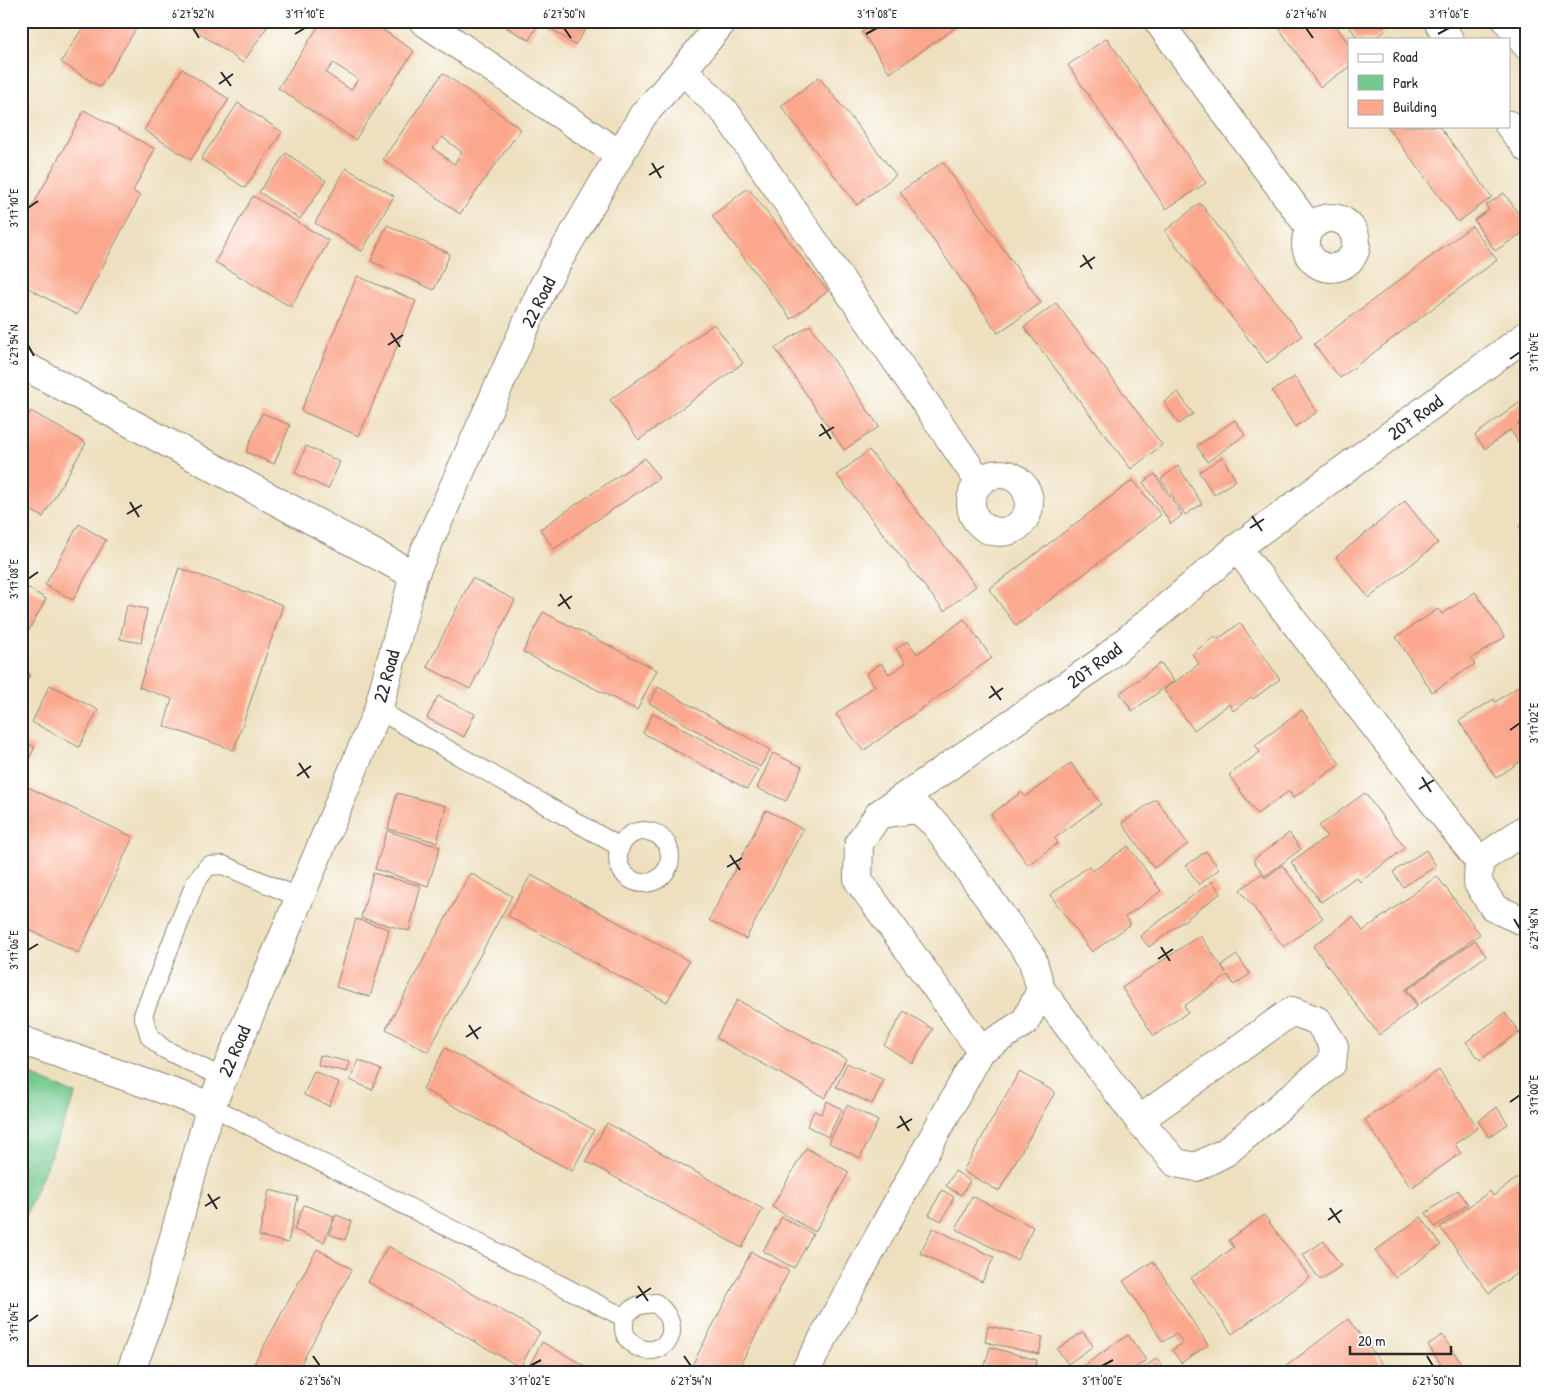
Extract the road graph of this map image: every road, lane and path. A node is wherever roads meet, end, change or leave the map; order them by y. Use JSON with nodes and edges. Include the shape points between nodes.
{"nodes":[{"id":1,"x":423,"y":21,"type":"edge"},
{"id":2,"x":724,"y":21,"type":"edge"},
{"id":3,"x":1158,"y":21,"type":"edge"},
{"id":4,"x":1438,"y":21,"type":"edge"},
{"id":5,"x":1507,"y":21,"type":"edge"},
{"id":6,"x":1449,"y":38,"type":"edge"},
{"id":7,"x":1527,"y":46,"type":"edge"},
{"id":8,"x":683,"y":70,"type":"junction"},
{"id":9,"x":1510,"y":126,"type":"edge"},
{"id":10,"x":1527,"y":148,"type":"edge"},
{"id":11,"x":620,"y":155,"type":"junction"},
{"id":12,"x":1310,"y":228,"type":"dead end"},
{"id":13,"x":1527,"y":335,"type":"edge"},
{"id":14,"x":21,"y":364,"type":"edge"},
{"id":15,"x":979,"y":481,"type":"dead end"},
{"id":16,"x":1237,"y":548,"type":"junction"},
{"id":17,"x":414,"y":574,"type":"junction"},
{"id":18,"x":378,"y":710,"type":"junction"},
{"id":19,"x":879,"y":814,"type":"junction"},
{"id":20,"x":1527,"y":828,"type":"edge"},
{"id":21,"x":620,"y":847,"type":"dead end"},
{"id":22,"x":1479,"y":862,"type":"junction"},
{"id":23,"x":300,"y":898,"type":"junction"},
{"id":24,"x":1527,"y":918,"type":"edge"},
{"id":25,"x":1041,"y":990,"type":"junction"},
{"id":26,"x":21,"y":1040,"type":"edge"},
{"id":27,"x":981,"y":1050,"type":"junction"},
{"id":28,"x":223,"y":1078,"type":"junction"},
{"id":29,"x":211,"y":1106,"type":"junction"},
{"id":30,"x":1139,"y":1120,"type":"junction"},
{"id":31,"x":625,"y":1318,"type":"dead end"},
{"id":32,"x":130,"y":1373,"type":"edge"},
{"id":33,"x":804,"y":1373,"type":"edge"}],
"edges":[{"from":1,"to":11,"type":"street"},
{"from":2,"to":8,"type":"street","name":"22 Road"},
{"from":3,"to":12,"type":"street"},
{"from":4,"to":6,"type":"street"},
{"from":5,"to":7,"type":"street"},
{"from":8,"to":11,"type":"street","name":"22 Road","via":[[643,115]]},
{"from":8,"to":15,"type":"street","via":[[726,113]]},
{"from":9,"to":10,"type":"street"},
{"from":11,"to":17,"type":"street","name":"22 Road","via":[[544,285]]},
{"from":13,"to":16,"type":"street","name":"207 Road"},
{"from":14,"to":17,"type":"street"},
{"from":16,"to":19,"type":"street","name":"207 Road","via":[[1101,662]]},
{"from":16,"to":22,"type":"street"},
{"from":17,"to":18,"type":"street","name":"22 Road"},
{"from":18,"to":21,"type":"lane"},
{"from":18,"to":23,"type":"street","name":"22 Road"},
{"from":19,"to":25,"type":"street","via":[[918,809],[936,824],[1032,958]]},
{"from":19,"to":27,"type":"street","name":"207 Road","via":[[859,844],[858,880]]},
{"from":20,"to":22,"type":"street"},
{"from":22,"to":24,"type":"street","via":[[1478,883],[1494,908],[1521,920]]},
{"from":23,"to":28,"type":"street","name":"22 Road"},
{"from":23,"to":28,"type":"lane","via":[[223,866],[208,866],[195,883],[143,1015],[150,1038],[164,1049]]},
{"from":25,"to":27,"type":"street","via":[[1026,1022]]},
{"from":25,"to":30,"type":"street"},
{"from":26,"to":29,"type":"street"},
{"from":27,"to":33,"type":"street"},
{"from":28,"to":29,"type":"street","name":"22 Road"},
{"from":29,"to":31,"type":"lane"},
{"from":29,"to":32,"type":"street","name":"22 Road","via":[[153,1311]]},
{"from":30,"to":30,"type":"street","via":[[1176,1163],[1196,1167],[1226,1152],[1332,1063],[1334,1046],[1318,1021],[1292,1011]]}]}
